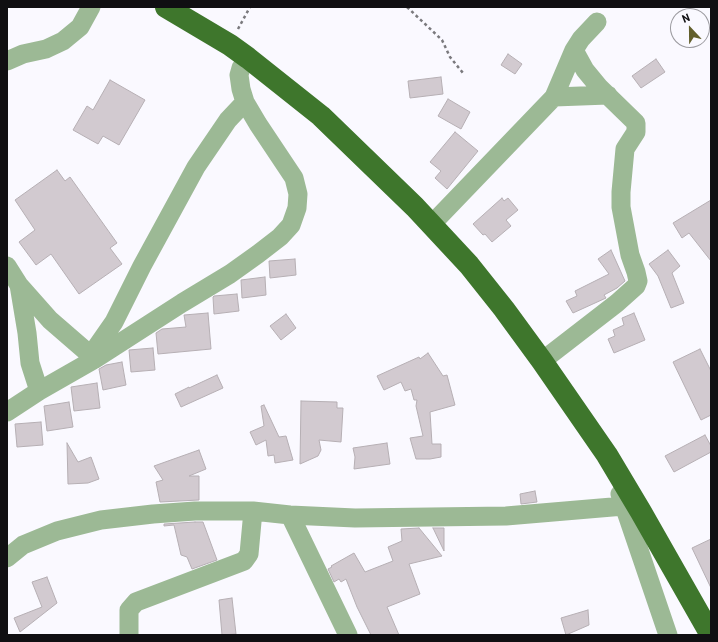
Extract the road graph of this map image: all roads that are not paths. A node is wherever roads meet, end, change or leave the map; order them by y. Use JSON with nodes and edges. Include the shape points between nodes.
{"nodes":[{"id":1,"x":91,"y":7,"type":"edge"},
{"id":2,"x":166,"y":7,"type":"edge"},
{"id":3,"x":597,"y":22,"type":"dead end"},
{"id":4,"x":574,"y":50,"type":"junction"},
{"id":5,"x":248,"y":58,"type":"junction"},
{"id":6,"x":7,"y":61,"type":"edge"},
{"id":7,"x":608,"y":96,"type":"junction"},
{"id":8,"x":554,"y":97,"type":"junction"},
{"id":9,"x":245,"y":102,"type":"junction"},
{"id":10,"x":431,"y":225,"type":"junction"},
{"id":11,"x":7,"y":266,"type":"edge"},
{"id":12,"x":19,"y":285,"type":"junction"},
{"id":13,"x":93,"y":357,"type":"junction"},
{"id":14,"x":542,"y":361,"type":"junction"},
{"id":15,"x":39,"y":391,"type":"junction"},
{"id":16,"x":7,"y":412,"type":"edge"},
{"id":17,"x":607,"y":455,"type":"junction"},
{"id":18,"x":624,"y":506,"type":"junction"},
{"id":19,"x":253,"y":511,"type":"junction"},
{"id":20,"x":290,"y":515,"type":"junction"},
{"id":21,"x":7,"y":558,"type":"edge"},
{"id":22,"x":129,"y":635,"type":"edge"},
{"id":23,"x":348,"y":635,"type":"edge"},
{"id":24,"x":668,"y":635,"type":"edge"},
{"id":25,"x":711,"y":635,"type":"edge"}],
"edges":[{"from":1,"to":6,"type":"street","via":[[80,27],[63,41]]},
{"from":2,"to":5,"type":"highway"},
{"from":3,"to":4,"type":"street"},
{"from":4,"to":7,"type":"street","via":[[585,70]]},
{"from":4,"to":8,"type":"street"},
{"from":5,"to":9,"type":"street","via":[[239,75],[240,89]]},
{"from":5,"to":10,"type":"highway","via":[[321,116]]},
{"from":7,"to":8,"type":"street"},
{"from":7,"to":14,"type":"street","via":[[636,124],[636,132],[625,149],[621,207],[638,281],[636,286],[617,303]]},
{"from":8,"to":10,"type":"street"},
{"from":9,"to":13,"type":"street","via":[[228,120],[196,167]]},
{"from":9,"to":13,"type":"street","via":[[294,178],[298,194],[297,208],[291,225],[280,237],[230,274]]},
{"from":10,"to":14,"type":"highway","via":[[469,265]]},
{"from":11,"to":12,"type":"street"},
{"from":12,"to":13,"type":"street","via":[[50,320]]},
{"from":12,"to":15,"type":"street","via":[[28,333],[30,363]]},
{"from":13,"to":15,"type":"street"},
{"from":14,"to":17,"type":"highway"},
{"from":15,"to":16,"type":"street"},
{"from":17,"to":18,"type":"street"},
{"from":17,"to":25,"type":"highway"},
{"from":18,"to":20,"type":"street","via":[[506,516],[355,518]]},
{"from":18,"to":24,"type":"street"},
{"from":19,"to":20,"type":"street"},
{"from":19,"to":21,"type":"street","via":[[195,511],[101,520],[57,531],[23,545]]},
{"from":19,"to":22,"type":"street","via":[[249,554],[244,561],[136,602],[129,610]]},
{"from":20,"to":23,"type":"street"}]}
